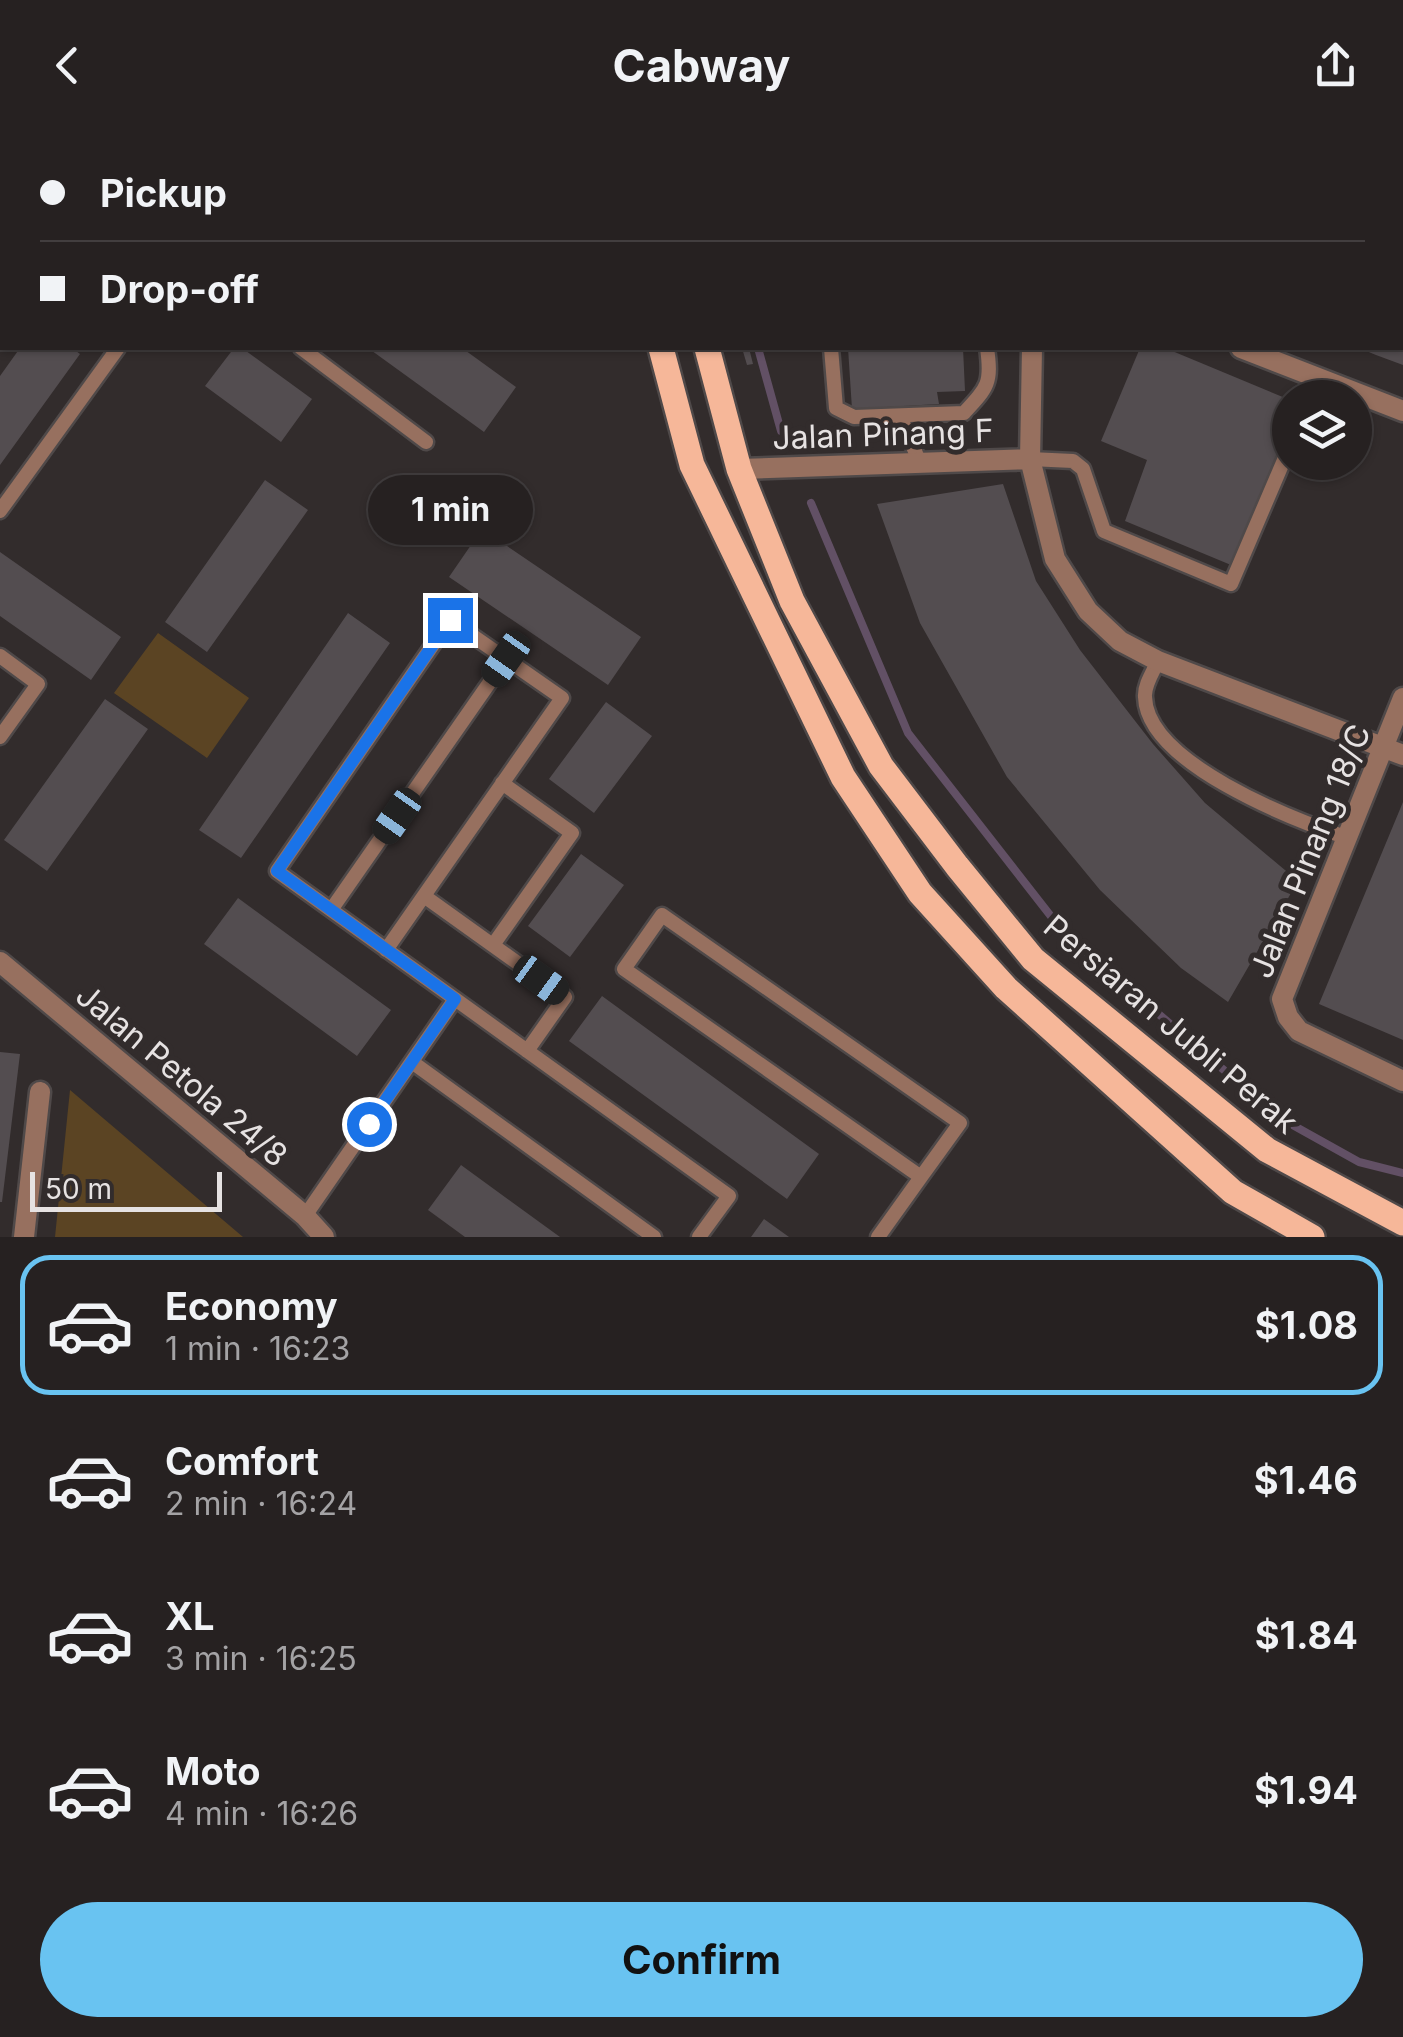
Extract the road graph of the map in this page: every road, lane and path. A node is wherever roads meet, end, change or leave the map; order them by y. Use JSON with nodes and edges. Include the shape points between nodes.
{"nodes":[{"id":1,"x":117,"y":350,"type":"edge"},
{"id":2,"x":304,"y":350,"type":"edge"},
{"id":3,"x":662,"y":350,"type":"edge"},
{"id":4,"x":708,"y":350,"type":"edge"},
{"id":5,"x":830,"y":350,"type":"edge"},
{"id":6,"x":987,"y":350,"type":"edge"},
{"id":7,"x":1032,"y":350,"type":"edge"},
{"id":8,"x":1254,"y":350,"type":"edge"},
{"id":9,"x":1302,"y":380,"type":"edge"},
{"id":10,"x":1372,"y":404,"type":"edge"},
{"id":11,"x":1403,"y":412,"type":"edge"},
{"id":12,"x":900,"y":416,"type":"junction"},
{"id":13,"x":426,"y":442,"type":"dead end"},
{"id":14,"x":1030,"y":459,"type":"junction"},
{"id":15,"x":920,"y":463,"type":"junction"},
{"id":16,"x":739,"y":469,"type":"junction"},
{"id":17,"x":1275,"y":480,"type":"edge"},
{"id":18,"x":0,"y":511,"type":"edge"},
{"id":19,"x":0,"y":656,"type":"edge"},
{"id":20,"x":506,"y":659,"type":"junction"},
{"id":21,"x":1158,"y":661,"type":"junction"},
{"id":22,"x":1403,"y":698,"type":"edge"},
{"id":23,"x":0,"y":736,"type":"edge"},
{"id":24,"x":1382,"y":747,"type":"junction"},
{"id":25,"x":1403,"y":755,"type":"edge"},
{"id":26,"x":502,"y":783,"type":"junction"},
{"id":27,"x":1345,"y":837,"type":"junction"},
{"id":28,"x":424,"y":896,"type":"junction"},
{"id":29,"x":332,"y":910,"type":"junction"},
{"id":30,"x":493,"y":945,"type":"junction"},
{"id":31,"x":386,"y":950,"type":"junction"},
{"id":32,"x":0,"y":962,"type":"edge"},
{"id":33,"x":455,"y":999,"type":"junction"},
{"id":34,"x":527,"y":1051,"type":"junction"},
{"id":35,"x":412,"y":1062,"type":"junction"},
{"id":36,"x":1402,"y":1076,"type":"edge"},
{"id":37,"x":40,"y":1092,"type":"dead end"},
{"id":38,"x":921,"y":1177,"type":"junction"},
{"id":39,"x":304,"y":1216,"type":"junction"},
{"id":40,"x":1403,"y":1223,"type":"edge"},
{"id":41,"x":24,"y":1237,"type":"edge"},
{"id":42,"x":324,"y":1237,"type":"edge"},
{"id":43,"x":654,"y":1237,"type":"edge"},
{"id":44,"x":699,"y":1237,"type":"edge"},
{"id":45,"x":878,"y":1237,"type":"edge"},
{"id":46,"x":1312,"y":1237,"type":"edge"}],
"edges":[{"from":1,"to":18,"type":"lane"},
{"from":2,"to":13,"type":"lane"},
{"from":3,"to":46,"type":"main road","via":[[692,465],[843,777],[920,892],[1006,988],[1233,1192]]},
{"from":4,"to":16,"type":"main road","name":"Persiaran Jubli Perak"},
{"from":5,"to":12,"type":"lane","via":[[836,408],[854,417]]},
{"from":6,"to":12,"type":"lane","via":[[991,378],[964,413]]},
{"from":7,"to":14,"type":"street"},
{"from":8,"to":9,"type":"street"},
{"from":10,"to":11,"type":"street"},
{"from":12,"to":15,"type":"lane"},
{"from":14,"to":15,"type":"street","name":"Jalan Pinang F"},
{"from":14,"to":17,"type":"lane","via":[[1073,461],[1083,469],[1104,531],[1231,584]]},
{"from":14,"to":21,"type":"street","via":[[1055,559],[1088,611]]},
{"from":15,"to":16,"type":"street","name":"Jalan Pinang F"},
{"from":16,"to":40,"type":"main road","name":"Persiaran Jubli Perak","via":[[792,601],[881,766],[1033,960],[1267,1150]]},
{"from":19,"to":23,"type":"lane","via":[[38,684]]},
{"from":20,"to":26,"type":"lane","via":[[562,698]]},
{"from":20,"to":29,"type":"lane"},
{"from":20,"to":29,"type":"lane","via":[[450,620],[277,871]]},
{"from":21,"to":24,"type":"street"},
{"from":21,"to":27,"type":"lane","via":[[1144,695],[1148,715],[1186,761],[1220,783]]},
{"from":22,"to":24,"type":"street","name":"Jalan Pinang 18/C"},
{"from":24,"to":25,"type":"street"},
{"from":24,"to":27,"type":"street","name":"Jalan Pinang 18/C"},
{"from":26,"to":28,"type":"lane"},
{"from":26,"to":30,"type":"lane","via":[[572,832]]},
{"from":27,"to":36,"type":"street","name":"Jalan Pinang 18/C","via":[[1282,999],[1299,1031]]},
{"from":28,"to":30,"type":"lane"},
{"from":28,"to":31,"type":"lane"},
{"from":29,"to":31,"type":"lane"},
{"from":30,"to":34,"type":"lane","via":[[565,997]]},
{"from":31,"to":33,"type":"lane"},
{"from":32,"to":39,"type":"street","name":"Jalan Petola 24/8"},
{"from":33,"to":34,"type":"lane"},
{"from":33,"to":35,"type":"lane"},
{"from":34,"to":44,"type":"lane","via":[[729,1196]]},
{"from":35,"to":39,"type":"lane"},
{"from":35,"to":43,"type":"lane"},
{"from":37,"to":41,"type":"street"},
{"from":38,"to":38,"type":"lane","via":[[960,1123],[662,915],[624,969]]},
{"from":38,"to":45,"type":"lane"},
{"from":39,"to":42,"type":"street","name":"Jalan Petola 24/8"}]}
